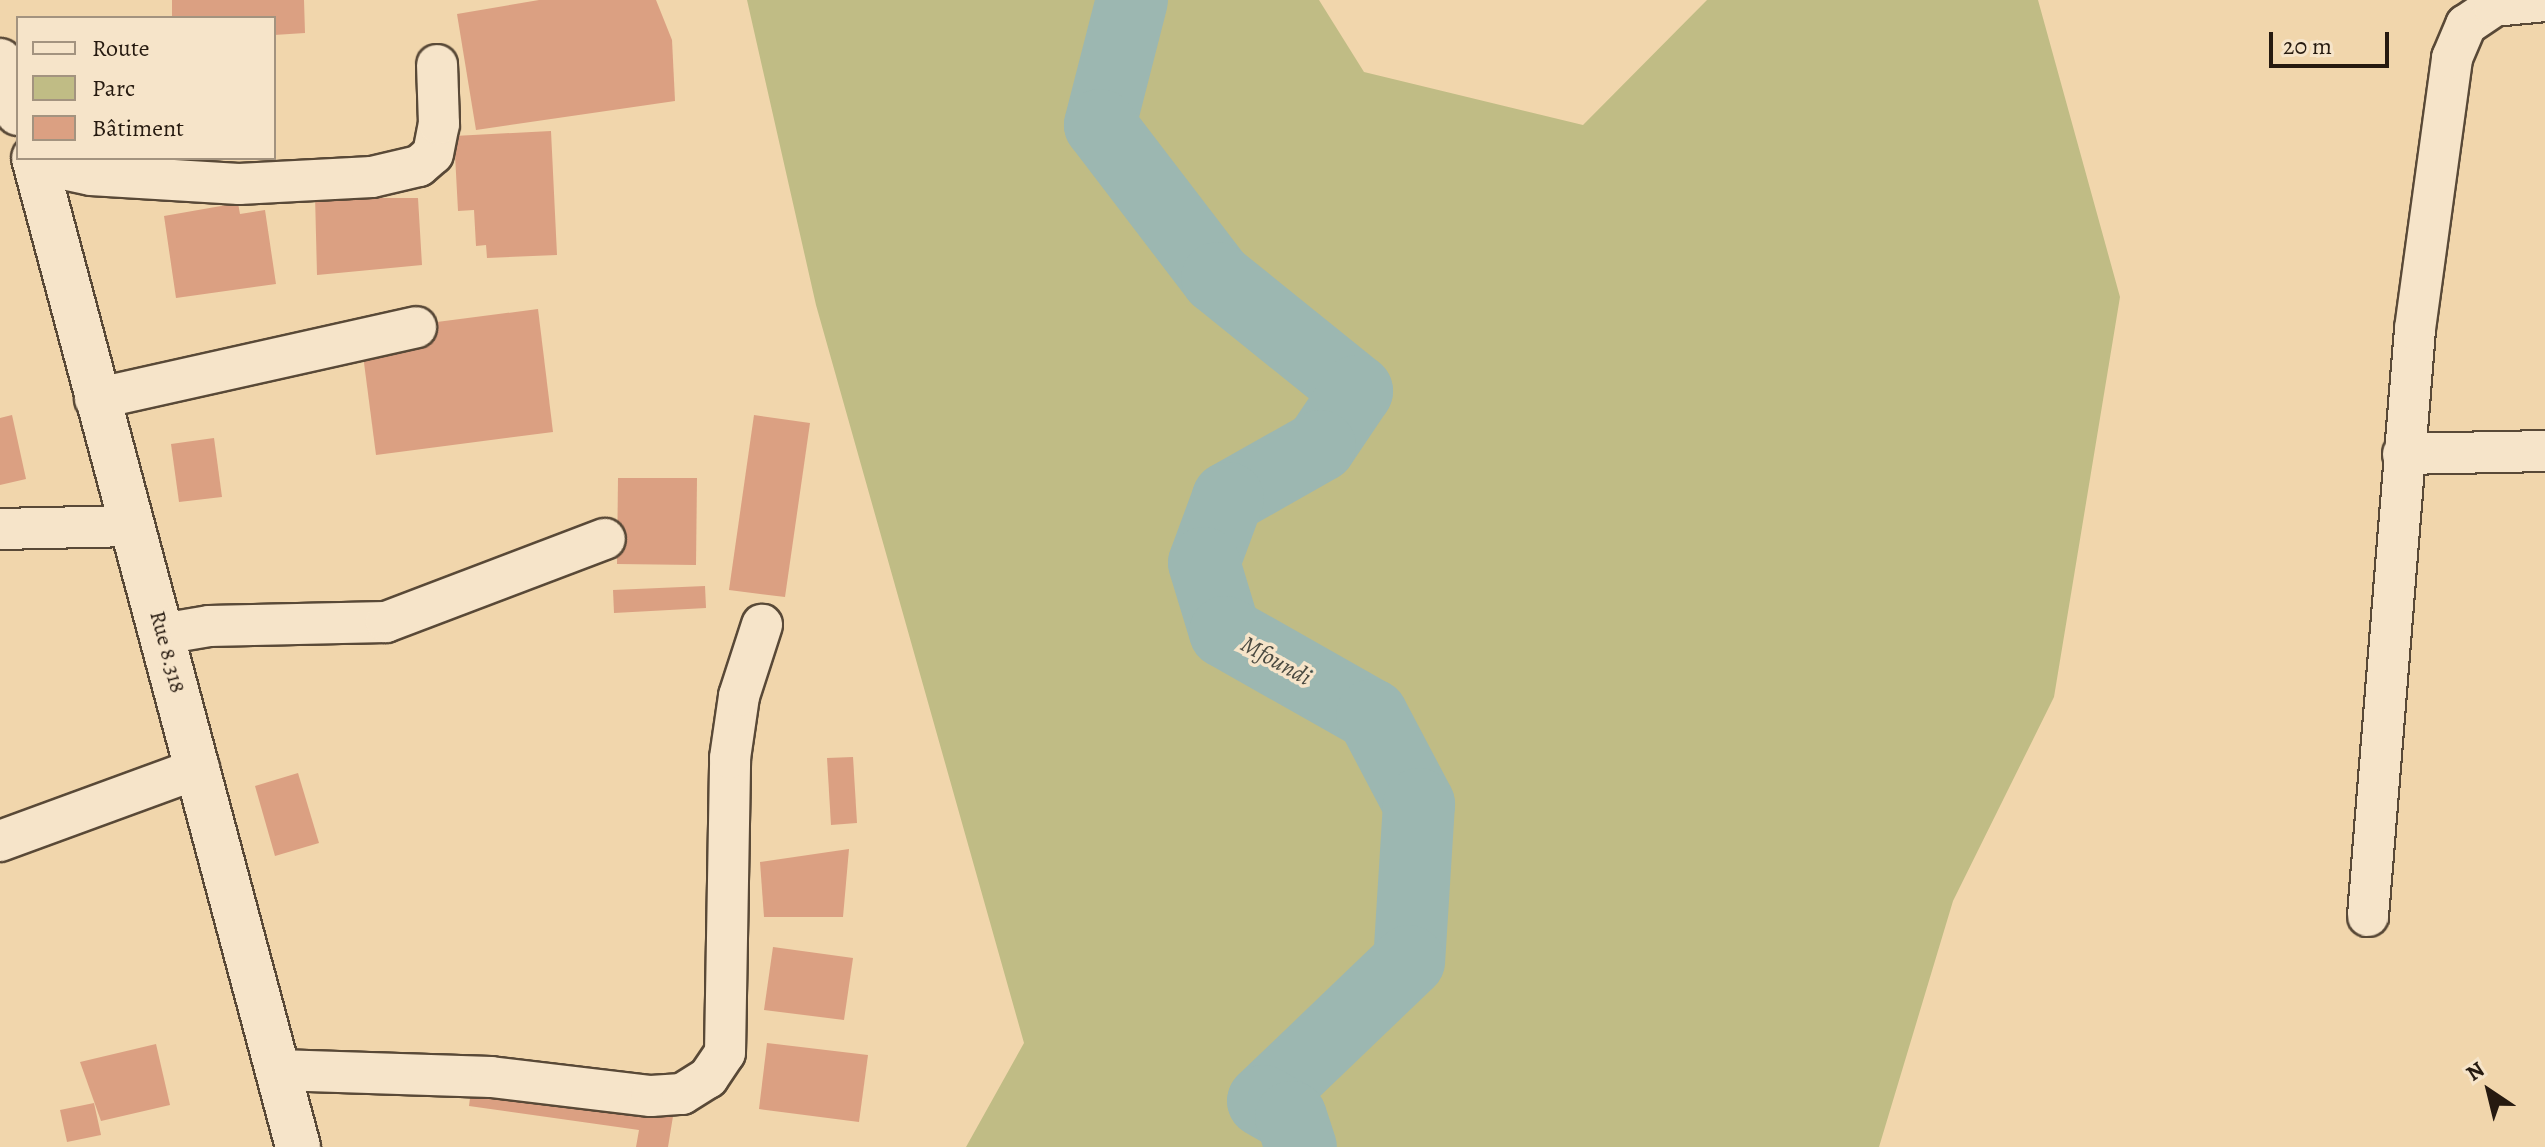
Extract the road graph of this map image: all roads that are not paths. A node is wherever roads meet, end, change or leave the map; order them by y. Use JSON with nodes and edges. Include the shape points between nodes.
{"nodes":[{"id":1,"x":2545,"y":1,"type":"edge"},
{"id":2,"x":0,"y":61,"type":"edge"},
{"id":3,"x":437,"y":65,"type":"dead end"},
{"id":4,"x":16,"y":107,"type":"edge"},
{"id":5,"x":35,"y":160,"type":"edge"},
{"id":6,"x":416,"y":327,"type":"dead end"},
{"id":7,"x":95,"y":399,"type":"junction"},
{"id":8,"x":2545,"y":451,"type":"edge"},
{"id":9,"x":2403,"y":454,"type":"junction"},
{"id":10,"x":132,"y":526,"type":"junction"},
{"id":11,"x":0,"y":529,"type":"edge"},
{"id":12,"x":605,"y":539,"type":"dead end"},
{"id":13,"x":762,"y":625,"type":"dead end"},
{"id":14,"x":162,"y":634,"type":"junction"},
{"id":15,"x":199,"y":768,"type":"junction"},
{"id":16,"x":0,"y":841,"type":"edge"},
{"id":17,"x":2368,"y":916,"type":"dead end"},
{"id":18,"x":278,"y":1070,"type":"junction"},
{"id":19,"x":298,"y":1147,"type":"edge"}],
"edges":[{"from":1,"to":9,"type":"street","via":[[2494,6],[2466,25],[2452,58]]},
{"from":2,"to":4,"type":"main road"},
{"from":3,"to":5,"type":"street","via":[[439,124],[433,154],[419,166],[372,177],[239,184],[118,178]]},
{"from":5,"to":7,"type":"main road","name":"Rue 8.318"},
{"from":6,"to":7,"type":"street"},
{"from":7,"to":10,"type":"main road","name":"Rue 8.318"},
{"from":8,"to":9,"type":"street"},
{"from":9,"to":17,"type":"street"},
{"from":10,"to":11,"type":"street"},
{"from":10,"to":14,"type":"main road","name":"Rue 8.318"},
{"from":12,"to":14,"type":"street","via":[[386,622],[209,626]]},
{"from":13,"to":18,"type":"street","via":[[739,696],[730,758],[725,1053],[708,1078],[682,1094],[651,1096],[491,1077]]},
{"from":14,"to":15,"type":"main road","name":"Rue 8.318"},
{"from":15,"to":16,"type":"street"},
{"from":15,"to":18,"type":"main road","name":"Rue 8.318"},
{"from":18,"to":19,"type":"main road","name":"Rue 8.318"}]}
